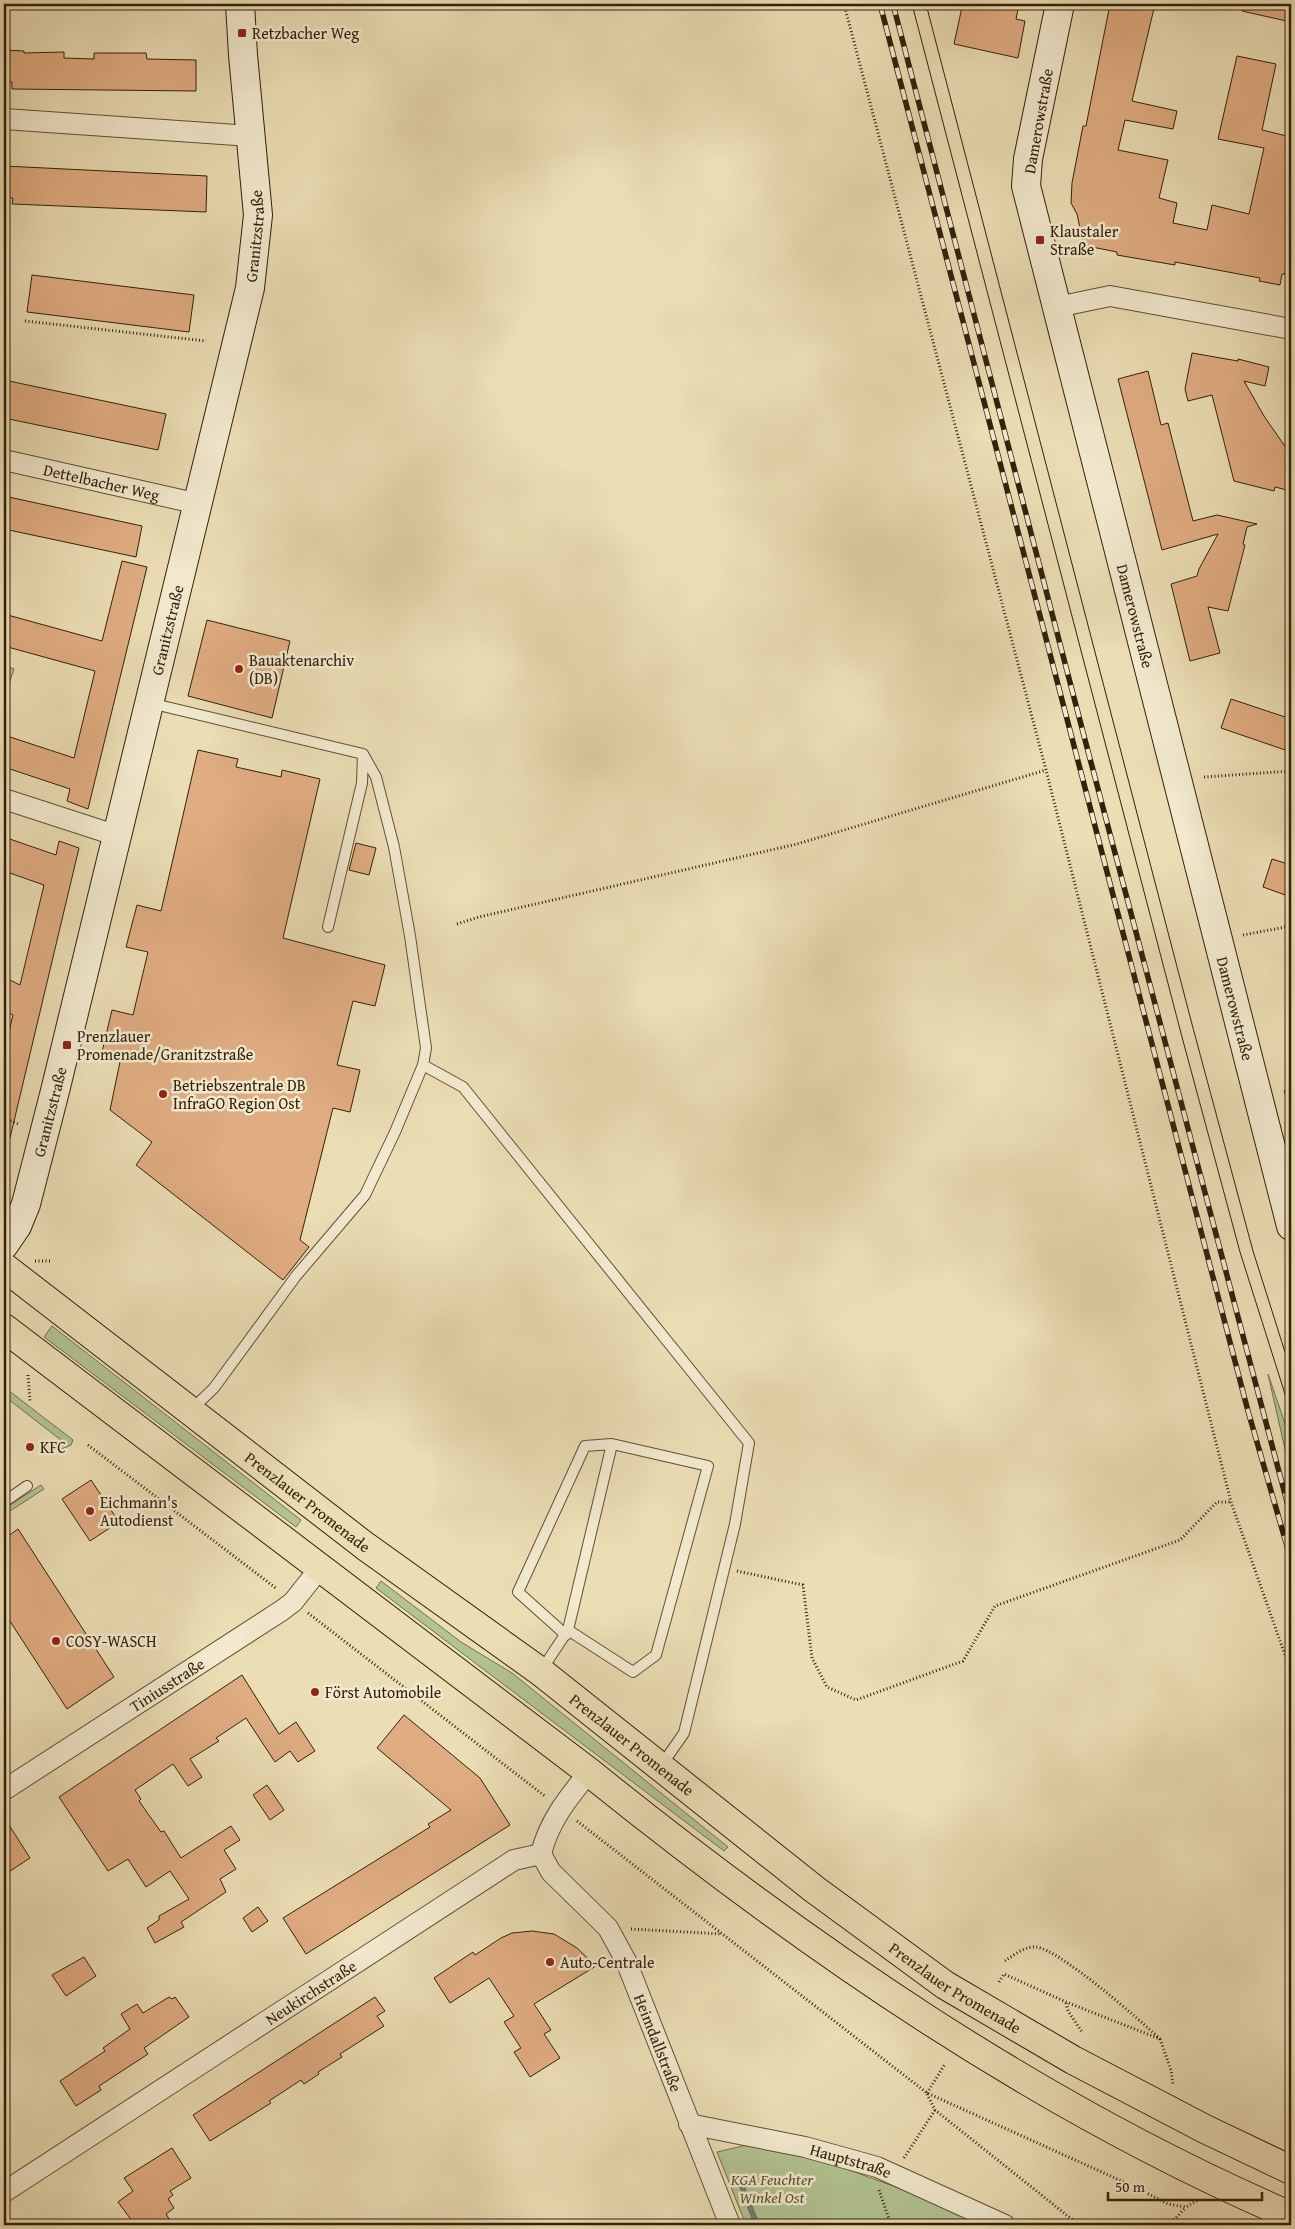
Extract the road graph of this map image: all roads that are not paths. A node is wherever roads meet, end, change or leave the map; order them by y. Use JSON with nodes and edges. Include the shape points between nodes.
{"nodes":[{"id":1,"x":240,"y":4,"type":"edge"},
{"id":2,"x":1060,"y":4,"type":"edge"},
{"id":3,"x":4,"y":119,"type":"edge"},
{"id":4,"x":251,"y":136,"type":"junction"},
{"id":5,"x":1057,"y":307,"type":"junction"},
{"id":6,"x":1291,"y":329,"type":"edge"},
{"id":7,"x":4,"y":460,"type":"edge"},
{"id":8,"x":199,"y":504,"type":"junction"},
{"id":9,"x":149,"y":703,"type":"junction"},
{"id":10,"x":363,"y":754,"type":"junction"},
{"id":11,"x":4,"y":799,"type":"edge"},
{"id":12,"x":118,"y":836,"type":"junction"},
{"id":13,"x":328,"y":926,"type":"dead end"},
{"id":14,"x":423,"y":1065,"type":"junction"},
{"id":15,"x":1291,"y":1226,"type":"edge"},
{"id":16,"x":4,"y":1245,"type":"edge"},
{"id":17,"x":4,"y":1267,"type":"edge"},
{"id":18,"x":4,"y":1328,"type":"edge"},
{"id":19,"x":191,"y":1410,"type":"junction"},
{"id":20,"x":612,"y":1444,"type":"junction"},
{"id":21,"x":27,"y":1486,"type":"dead end"},
{"id":22,"x":4,"y":1502,"type":"edge"},
{"id":23,"x":320,"y":1568,"type":"junction"},
{"id":24,"x":567,"y":1632,"type":"junction"},
{"id":25,"x":541,"y":1672,"type":"junction"},
{"id":26,"x":661,"y":1767,"type":"junction"},
{"id":27,"x":589,"y":1772,"type":"junction"},
{"id":28,"x":4,"y":1790,"type":"edge"},
{"id":29,"x":541,"y":1854,"type":"junction"},
{"id":30,"x":689,"y":2124,"type":"junction"},
{"id":31,"x":1291,"y":2170,"type":"edge"},
{"id":32,"x":4,"y":2192,"type":"edge"},
{"id":33,"x":1291,"y":2216,"type":"edge"},
{"id":34,"x":730,"y":2225,"type":"edge"},
{"id":35,"x":1005,"y":2225,"type":"edge"}],
"edges":[{"from":1,"to":4,"type":"main road","name":"Granitzstraße"},
{"from":2,"to":5,"type":"main road","name":"Damerowstraße","via":[[1028,160],[1026,186]]},
{"from":3,"to":4,"type":"street"},
{"from":4,"to":8,"type":"main road","name":"Granitzstraße","via":[[258,215],[254,262]]},
{"from":5,"to":6,"type":"street","via":[[1110,296]]},
{"from":5,"to":15,"type":"main road","name":"Damerowstraße"},
{"from":7,"to":8,"type":"street","name":"Dettelbacher Weg"},
{"from":8,"to":9,"type":"main road","name":"Granitzstraße"},
{"from":9,"to":10,"type":"lane"},
{"from":9,"to":12,"type":"main road","name":"Granitzstraße"},
{"from":10,"to":13,"type":"lane","via":[[362,783]]},
{"from":10,"to":14,"type":"lane","via":[[376,777],[394,847],[425,1039]]},
{"from":11,"to":12,"type":"street"},
{"from":12,"to":16,"type":"main road","name":"Granitzstraße","via":[[26,1204]]},
{"from":14,"to":19,"type":"lane","via":[[365,1194],[296,1276],[214,1388]]},
{"from":14,"to":26,"type":"lane","via":[[463,1087],[749,1443],[735,1524],[684,1733]]},
{"from":17,"to":19,"type":"main road","name":"Prenzlauer Promenade"},
{"from":18,"to":23,"type":"main road"},
{"from":19,"to":25,"type":"main road","name":"Prenzlauer Promenade","via":[[365,1546]]},
{"from":20,"to":24,"type":"lane"},
{"from":20,"to":24,"type":"lane","via":[[585,1446],[518,1592]]},
{"from":20,"to":24,"type":"lane","via":[[708,1466],[656,1655],[633,1672]]},
{"from":21,"to":22,"type":"lane"},
{"from":23,"to":27,"type":"main road"},
{"from":23,"to":28,"type":"street","name":"Tiniusstraße","via":[[294,1602]]},
{"from":24,"to":25,"type":"lane"},
{"from":25,"to":26,"type":"main road","name":"Prenzlauer Promenade"},
{"from":26,"to":31,"type":"main road","name":"Prenzlauer Promenade","via":[[814,1889],[945,1985],[1072,2060],[1205,2130]]},
{"from":27,"to":29,"type":"street","via":[[560,1808]]},
{"from":27,"to":33,"type":"main road","via":[[791,1926],[935,2026],[1208,2192]]},
{"from":29,"to":30,"type":"street","name":"Heimdallstraße","via":[[551,1872],[608,1928],[626,1961]]},
{"from":29,"to":32,"type":"street","name":"Neukirchstraße","via":[[514,1860]]},
{"from":30,"to":34,"type":"street","name":"Heimdallstraße"},
{"from":30,"to":35,"type":"street","name":"Hauptstraße","via":[[804,2147],[886,2170]]}]}
